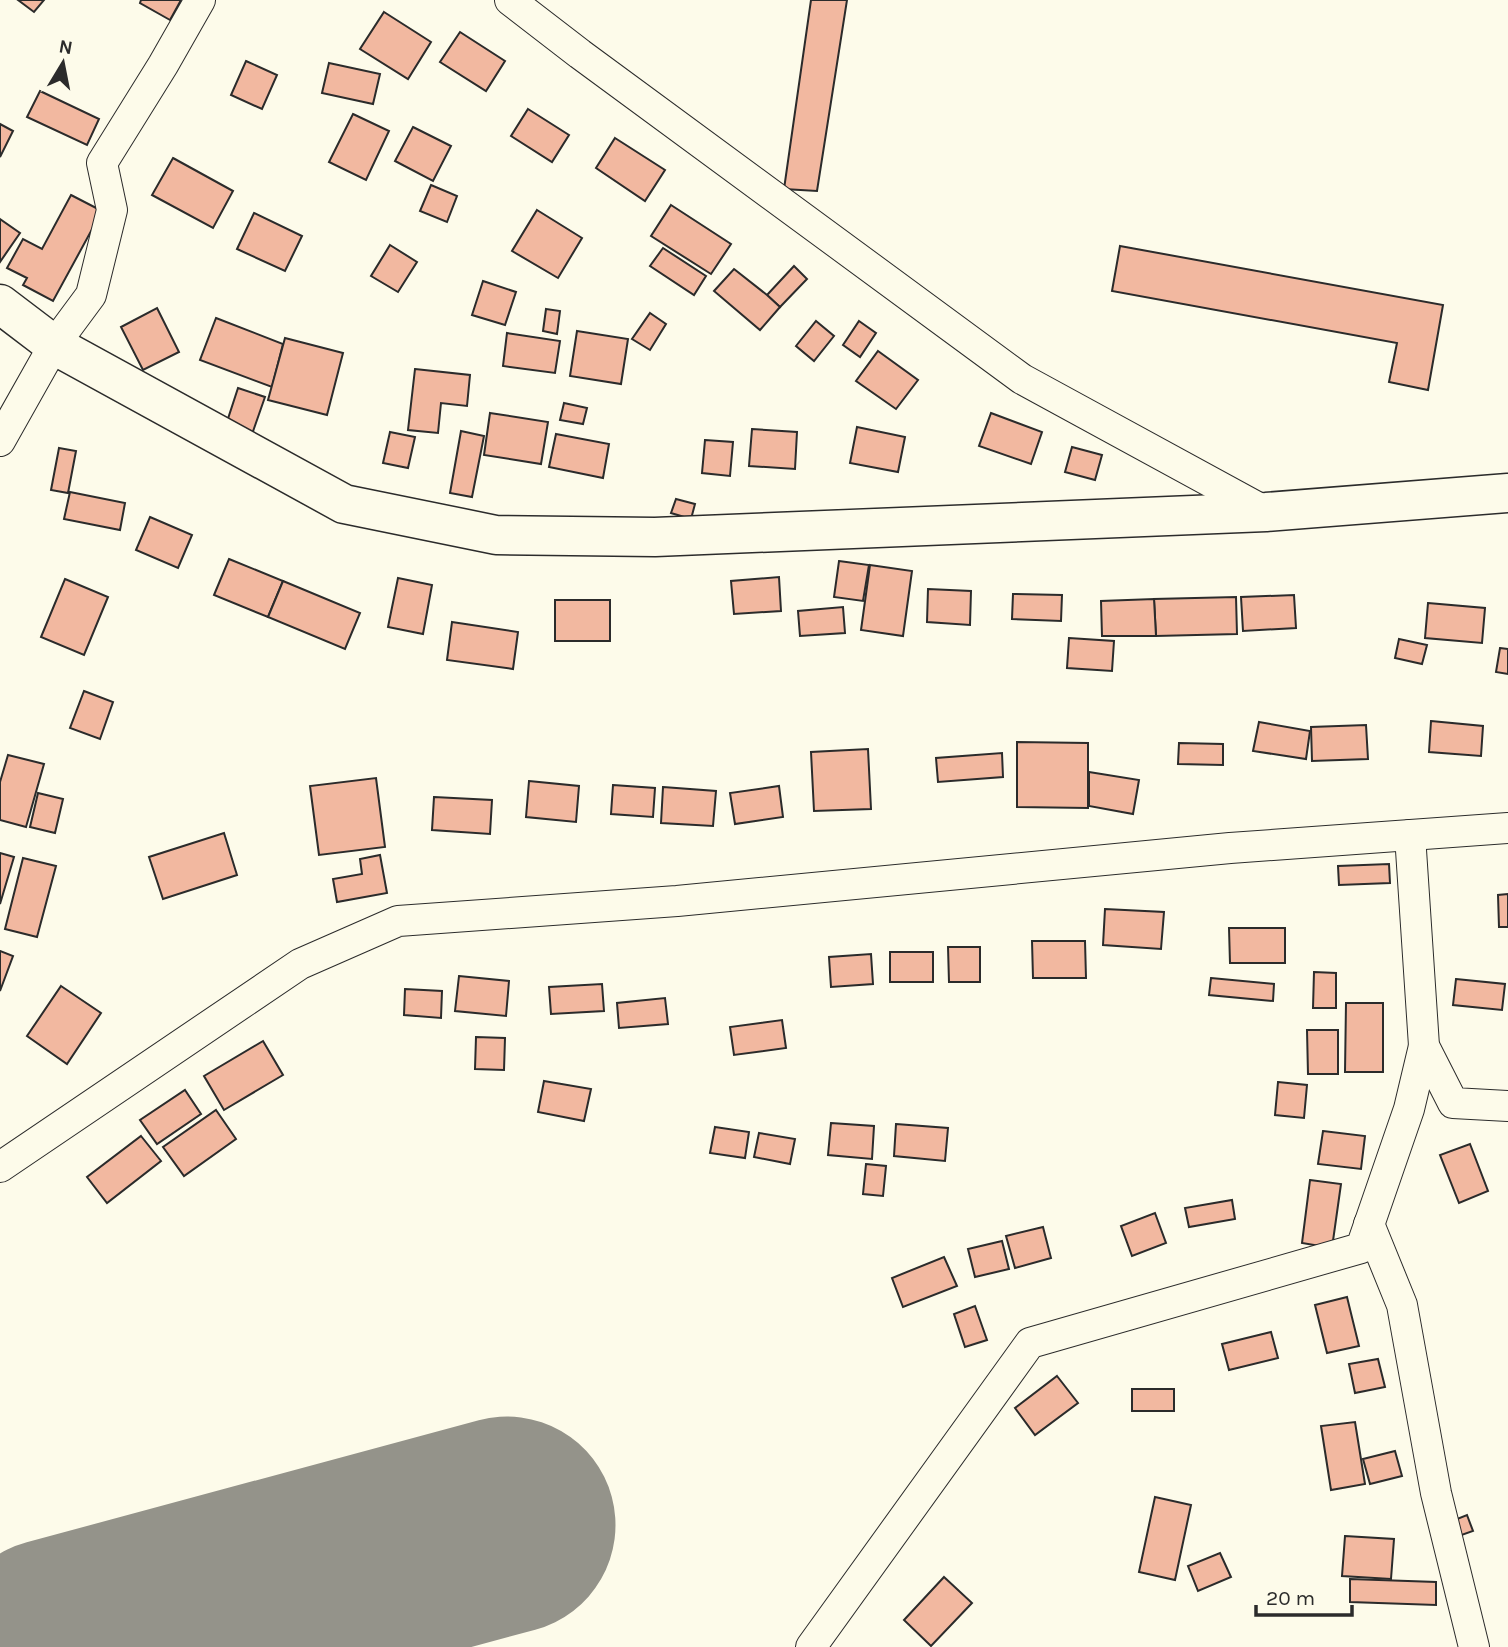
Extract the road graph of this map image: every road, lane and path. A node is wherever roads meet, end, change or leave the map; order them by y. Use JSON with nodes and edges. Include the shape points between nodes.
{"nodes":[{"id":1,"x":200,"y":0,"type":"edge"},
{"id":2,"x":510,"y":0,"type":"edge"},
{"id":3,"x":0,"y":304,"type":"edge"},
{"id":4,"x":54,"y":345,"type":"junction"},
{"id":5,"x":0,"y":441,"type":"edge"},
{"id":6,"x":1508,"y":493,"type":"edge"},
{"id":7,"x":1266,"y":512,"type":"junction"},
{"id":8,"x":1508,"y":828,"type":"edge"},
{"id":9,"x":1410,"y":835,"type":"junction"},
{"id":10,"x":1424,"y":1046,"type":"junction"},
{"id":11,"x":1508,"y":1106,"type":"edge"},
{"id":12,"x":0,"y":1167,"type":"edge"},
{"id":13,"x":1369,"y":1224,"type":"junction"},
{"id":14,"x":811,"y":1647,"type":"edge"},
{"id":15,"x":1474,"y":1647,"type":"edge"}],
"edges":[{"from":1,"to":4,"type":"street","via":[[102,163],[112,210],[91,295]]},
{"from":2,"to":7,"type":"street","via":[[1022,379]]},
{"from":3,"to":4,"type":"main road"},
{"from":4,"to":5,"type":"street"},
{"from":4,"to":7,"type":"main road","via":[[344,504],[496,535],[655,537]]},
{"from":6,"to":7,"type":"main road"},
{"from":8,"to":9,"type":"street"},
{"from":9,"to":10,"type":"street"},
{"from":9,"to":12,"type":"street","via":[[677,901],[398,921],[300,964]]},
{"from":10,"to":11,"type":"street","via":[[1453,1102]]},
{"from":10,"to":13,"type":"street","via":[[1409,1109]]},
{"from":13,"to":14,"type":"street","via":[[1361,1248],[1030,1343]]},
{"from":13,"to":15,"type":"street","via":[[1402,1305],[1436,1493]]}]}
